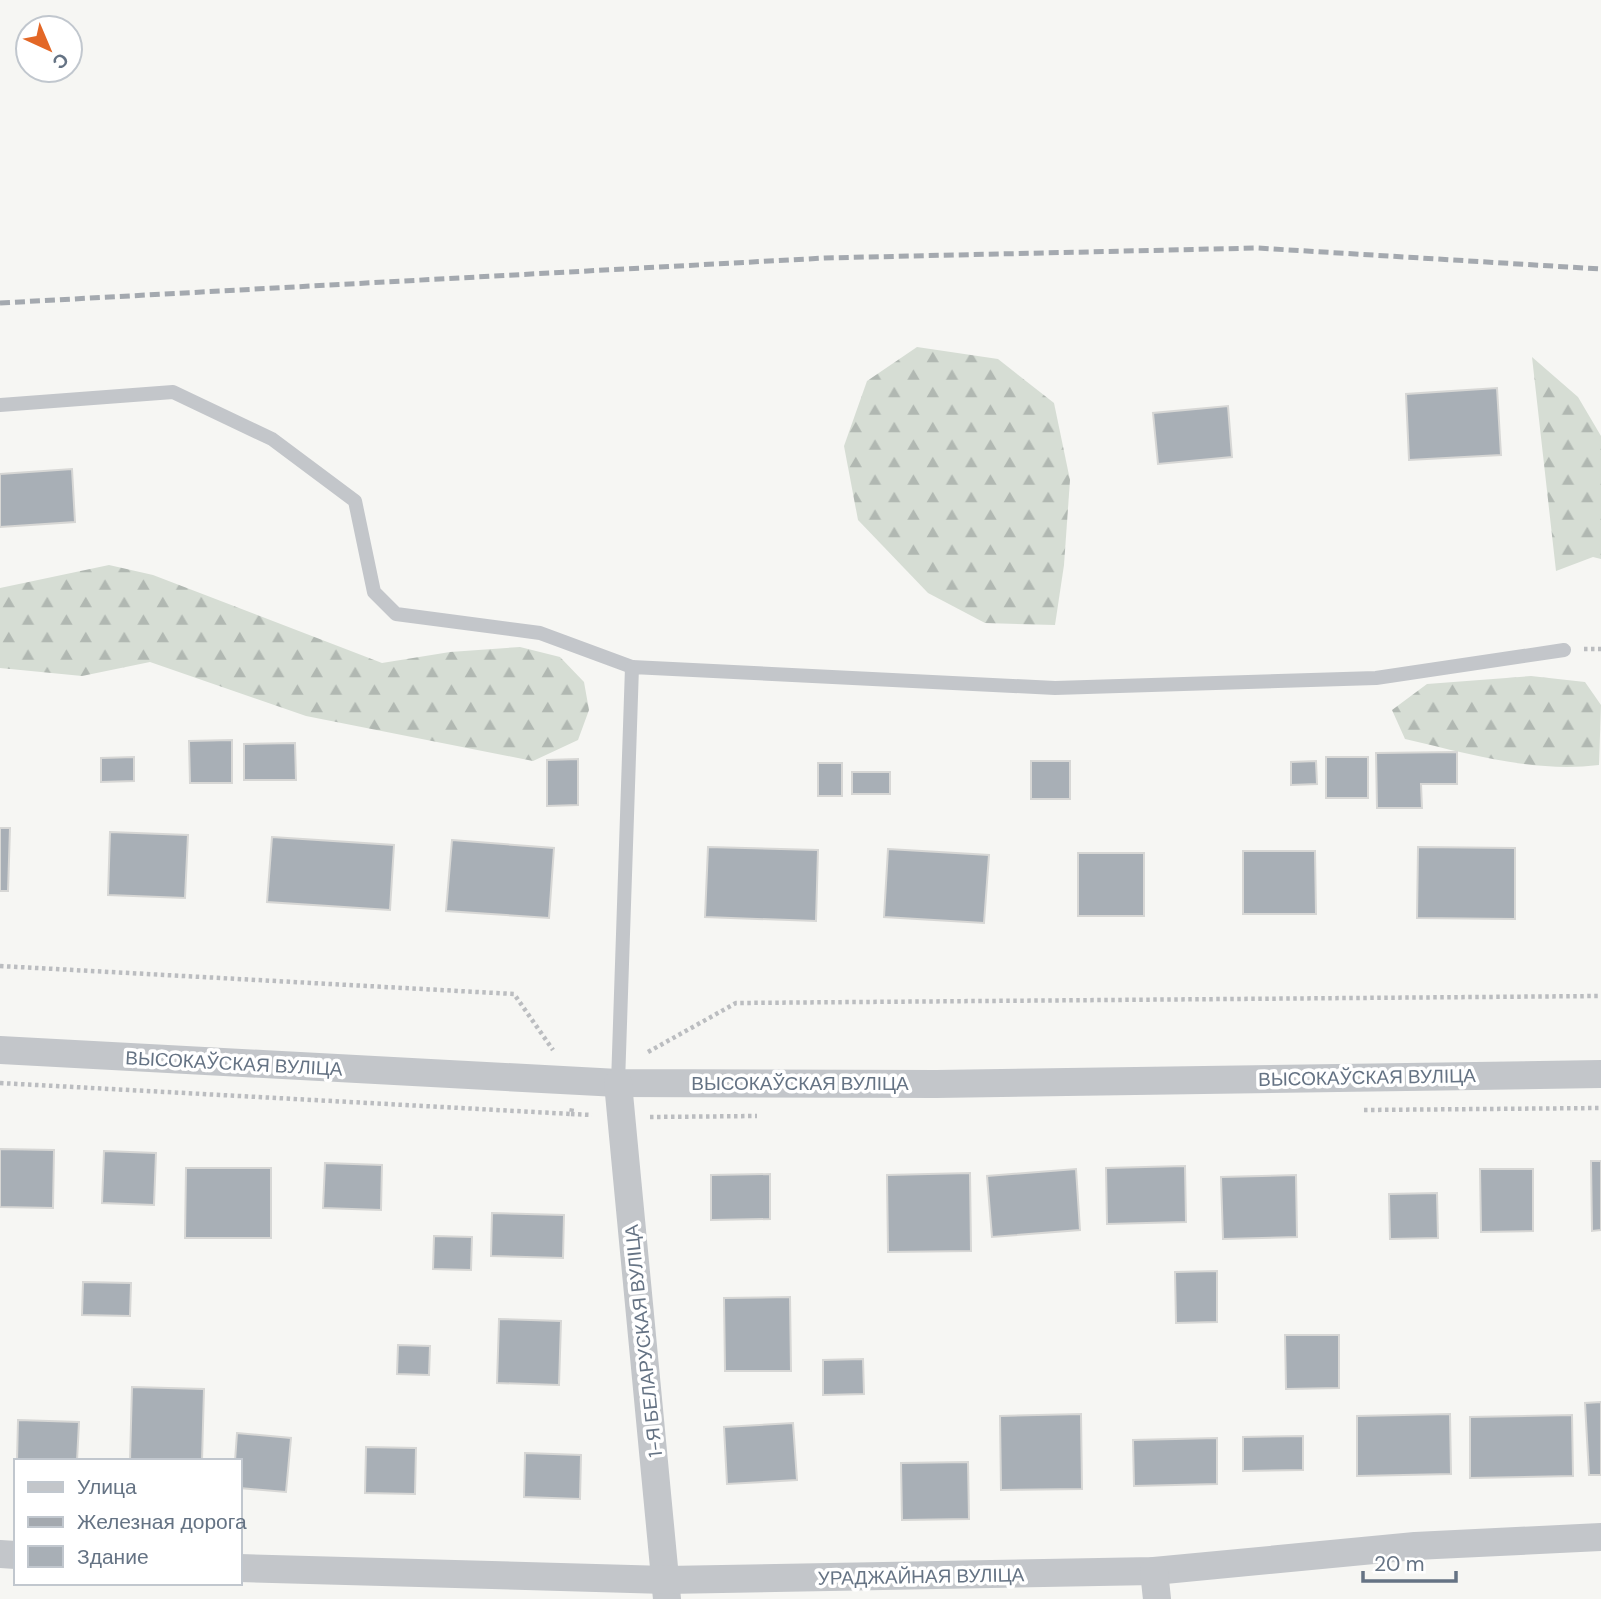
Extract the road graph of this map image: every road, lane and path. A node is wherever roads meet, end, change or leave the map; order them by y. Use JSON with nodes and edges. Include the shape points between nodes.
{"nodes":[{"id":1,"x":0,"y":405,"type":"edge"},
{"id":2,"x":1564,"y":650,"type":"dead end"},
{"id":3,"x":632,"y":667,"type":"junction"},
{"id":4,"x":1601,"y":996,"type":"edge"},
{"id":5,"x":0,"y":1050,"type":"edge"},
{"id":6,"x":1601,"y":1074,"type":"edge"},
{"id":7,"x":618,"y":1083,"type":"junction"},
{"id":8,"x":1601,"y":1537,"type":"edge"},
{"id":9,"x":242,"y":1568,"type":"edge"},
{"id":10,"x":1154,"y":1571,"type":"junction"},
{"id":11,"x":666,"y":1590,"type":"edge"},
{"id":12,"x":1157,"y":1599,"type":"edge"}],
"edges":[{"from":1,"to":3,"type":"lane","via":[[173,392],[272,439],[355,500],[374,592],[396,614],[540,634]]},
{"from":2,"to":3,"type":"lane","via":[[1376,678],[1055,688]]},
{"from":3,"to":7,"type":"lane"},
{"from":4,"to":7,"type":"path","via":[[736,1003],[643,1055]]},
{"from":5,"to":7,"type":"street","name":"ВЫСОКАЎСКАЯ ВУЛІЦА"},
{"from":6,"to":7,"type":"street","name":"ВЫСОКАЎСКАЯ ВУЛІЦА","via":[[936,1084]]},
{"from":7,"to":11,"type":"street","name":"1-Я БЕЛАРУСКАЯ ВУЛІЦА"},
{"from":8,"to":10,"type":"street","name":"УРАДЖАЙНАЯ ВУЛІЦА","via":[[1415,1546]]},
{"from":9,"to":11,"type":"street","name":"УРАДЖАЙНАЯ ВУЛІЦА"},
{"from":10,"to":11,"type":"street","name":"УРАДЖАЙНАЯ ВУЛІЦА"},
{"from":10,"to":12,"type":"street"}]}
